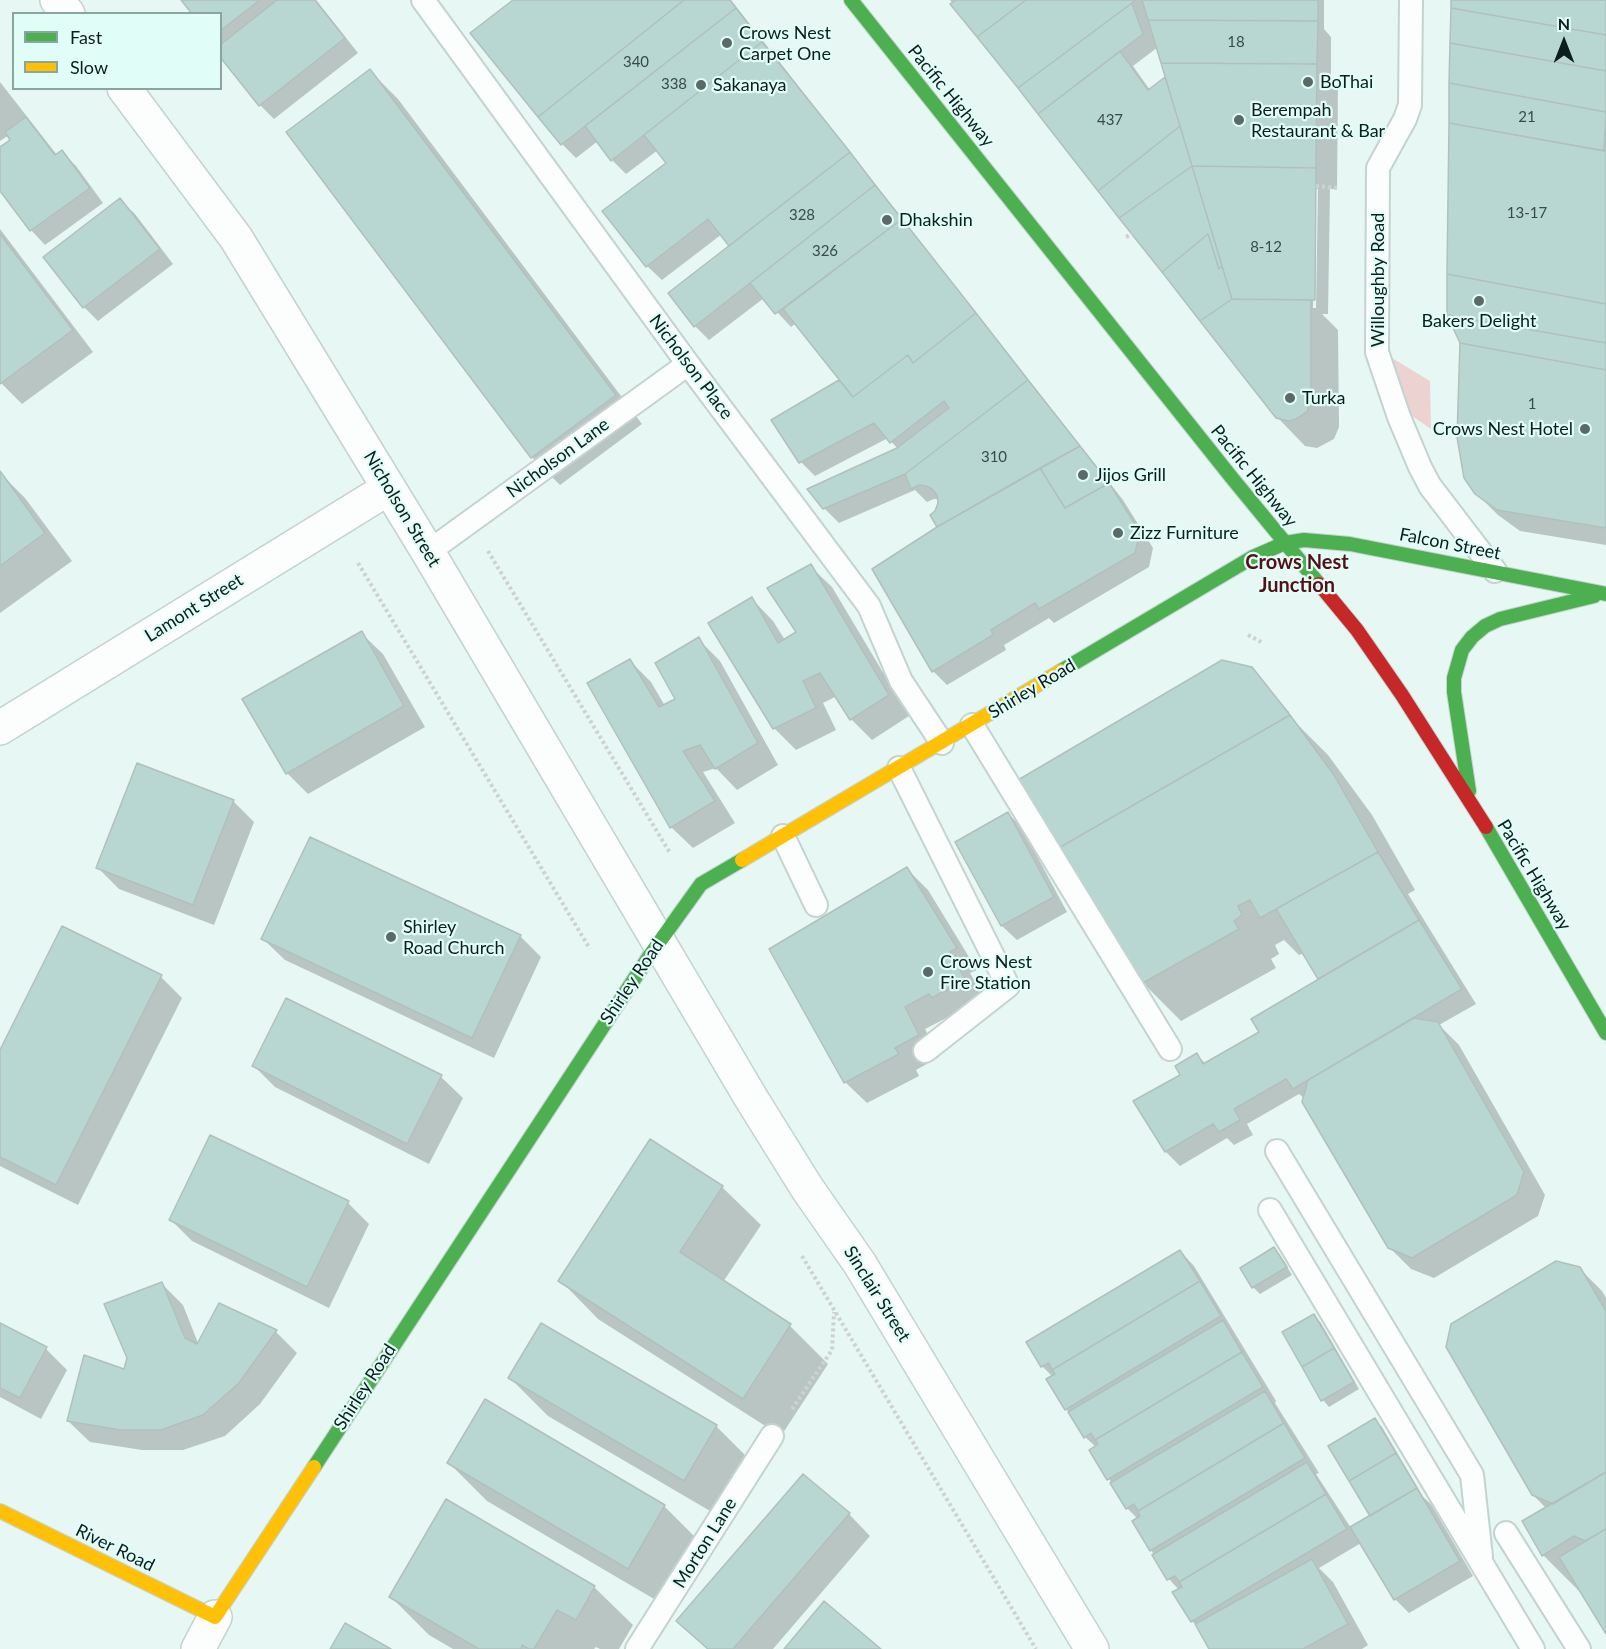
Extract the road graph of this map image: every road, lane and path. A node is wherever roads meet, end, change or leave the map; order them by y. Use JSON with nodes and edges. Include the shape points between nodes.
{"nodes":[{"id":1,"x":57,"y":0,"type":"edge"},
{"id":2,"x":423,"y":0,"type":"edge"},
{"id":3,"x":851,"y":0,"type":"edge"},
{"id":4,"x":1410,"y":0,"type":"edge"},
{"id":5,"x":66,"y":12,"type":"edge"},
{"id":6,"x":125,"y":90,"type":"edge"},
{"id":7,"x":1316,"y":186,"type":"dead end"},
{"id":8,"x":1337,"y":188,"type":"dead end"},
{"id":9,"x":1131,"y":234,"type":"dead end"},
{"id":10,"x":1126,"y":237,"type":"dead end"},
{"id":11,"x":688,"y":364,"type":"junction"},
{"id":12,"x":390,"y":488,"type":"junction"},
{"id":13,"x":1286,"y":543,"type":"junction"},
{"id":14,"x":485,"y":545,"type":"dead end"},
{"id":15,"x":428,"y":552,"type":"junction"},
{"id":16,"x":358,"y":563,"type":"dead end"},
{"id":17,"x":1495,"y":571,"type":"junction"},
{"id":18,"x":1605,"y":594,"type":"edge"},
{"id":19,"x":1248,"y":635,"type":"dead end"},
{"id":20,"x":1263,"y":643,"type":"dead end"},
{"id":21,"x":972,"y":725,"type":"junction"},
{"id":22,"x":0,"y":728,"type":"edge"},
{"id":23,"x":942,"y":743,"type":"junction"},
{"id":24,"x":899,"y":768,"type":"junction"},
{"id":25,"x":1472,"y":805,"type":"junction"},
{"id":26,"x":783,"y":836,"type":"junction"},
{"id":27,"x":670,"y":853,"type":"dead end"},
{"id":28,"x":816,"y":905,"type":"dead end"},
{"id":29,"x":659,"y":942,"type":"junction"},
{"id":30,"x":590,"y":949,"type":"dead end"},
{"id":31,"x":1606,"y":1033,"type":"edge"},
{"id":32,"x":1170,"y":1049,"type":"dead end"},
{"id":33,"x":925,"y":1051,"type":"dead end"},
{"id":34,"x":1277,"y":1151,"type":"dead end"},
{"id":35,"x":1270,"y":1210,"type":"dead end"},
{"id":36,"x":832,"y":1350,"type":"dead end"},
{"id":37,"x":772,"y":1436,"type":"joint"},
{"id":38,"x":0,"y":1511,"type":"edge"},
{"id":39,"x":1506,"y":1533,"type":"dead end"},
{"id":40,"x":1482,"y":1564,"type":"junction"},
{"id":41,"x":215,"y":1617,"type":"junction"},
{"id":42,"x":198,"y":1649,"type":"edge"},
{"id":43,"x":637,"y":1649,"type":"edge"},
{"id":44,"x":1092,"y":1649,"type":"edge"},
{"id":45,"x":1533,"y":1649,"type":"edge"},
{"id":46,"x":1579,"y":1649,"type":"edge"}],
"edges":[{"from":1,"to":5,"type":"street"},
{"from":2,"to":11,"type":"lane","name":"Nicholson Place"},
{"from":3,"to":13,"type":"main road","name":"Pacific Highway"},
{"from":4,"to":17,"type":"lane","name":"Willoughby Road","via":[[1410,105],[1378,168],[1377,352],[1425,476]]},
{"from":6,"to":12,"type":"street","name":"Nicholson Street","via":[[236,238]]},
{"from":7,"to":8,"type":"path"},
{"from":9,"to":10,"type":"path"},
{"from":11,"to":15,"type":"lane","name":"Nicholson Lane"},
{"from":11,"to":23,"type":"lane","name":"Nicholson Place","via":[[869,606],[901,681]]},
{"from":12,"to":15,"type":"street","name":"Nicholson Street"},
{"from":12,"to":22,"type":"street","name":"Lamont Street"},
{"from":13,"to":17,"type":"main road","name":"Falcon Street","via":[[1304,540],[1350,544]]},
{"from":13,"to":21,"type":"main road","name":"Shirley Road","via":[[1253,557]]},
{"from":13,"to":25,"type":"main road","name":"Pacific Highway","via":[[1357,630]]},
{"from":14,"to":27,"type":"path"},
{"from":15,"to":29,"type":"street","name":"Nicholson Street"},
{"from":16,"to":30,"type":"path"},
{"from":17,"to":18,"type":"main road","name":"Falcon Street"},
{"from":18,"to":25,"type":"main road","via":[[1500,619],[1485,626],[1462,650],[1454,692]]},
{"from":19,"to":20,"type":"path"},
{"from":21,"to":23,"type":"main road","name":"Shirley Road"},
{"from":21,"to":32,"type":"lane"},
{"from":23,"to":24,"type":"main road","name":"Shirley Road"},
{"from":24,"to":26,"type":"main road","name":"Shirley Road"},
{"from":24,"to":33,"type":"lane","via":[[1008,986]]},
{"from":25,"to":31,"type":"main road","name":"Pacific Highway"},
{"from":26,"to":28,"type":"lane"},
{"from":26,"to":29,"type":"main road","name":"Shirley Road","via":[[701,884]]},
{"from":29,"to":41,"type":"main road","name":"Shirley Road"},
{"from":29,"to":44,"type":"street","name":"Sinclair Street","via":[[807,1188],[860,1264]]},
{"from":34,"to":40,"type":"lane","via":[[1472,1475]]},
{"from":35,"to":40,"type":"lane"},
{"from":36,"to":37,"type":"path"},
{"from":37,"to":43,"type":"lane","name":"Morton Lane"},
{"from":38,"to":41,"type":"main road","name":"River Road"},
{"from":39,"to":46,"type":"lane"},
{"from":40,"to":45,"type":"lane"},
{"from":41,"to":42,"type":"street","name":"Shirley Road"}]}
